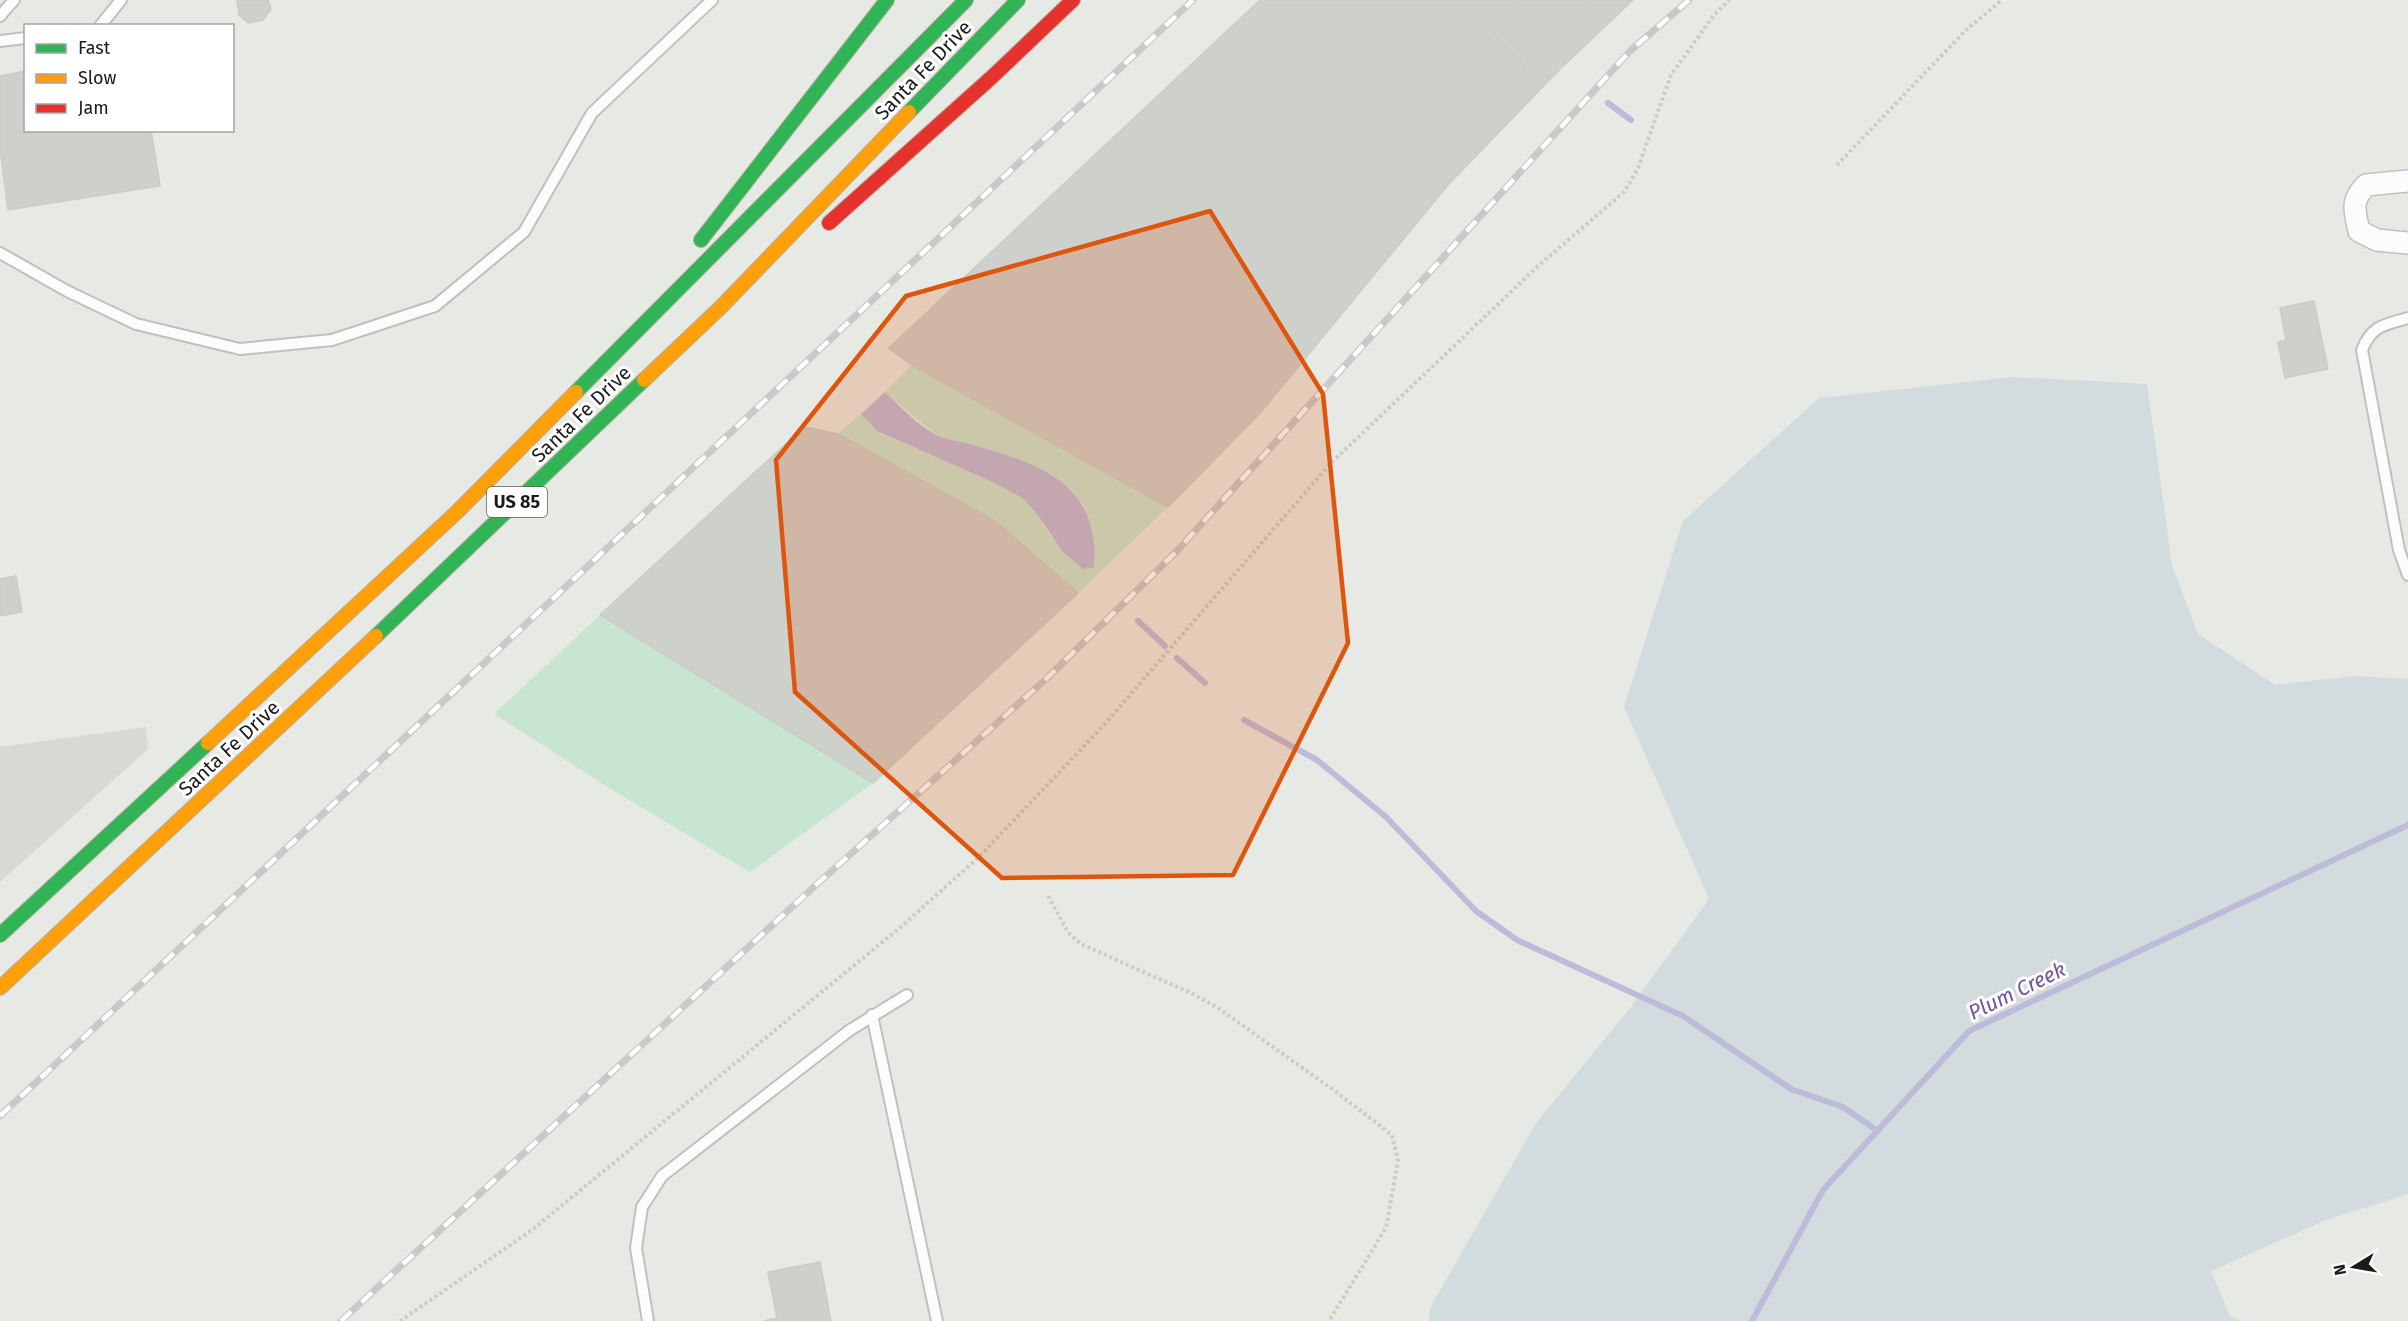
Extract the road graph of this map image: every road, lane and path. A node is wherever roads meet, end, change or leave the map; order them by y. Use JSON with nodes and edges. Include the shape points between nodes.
{"nodes":[{"id":1,"x":14,"y":0,"type":"edge"},
{"id":2,"x":121,"y":0,"type":"edge"},
{"id":3,"x":712,"y":0,"type":"edge"},
{"id":4,"x":887,"y":0,"type":"edge"},
{"id":5,"x":966,"y":0,"type":"edge"},
{"id":6,"x":1018,"y":0,"type":"edge"},
{"id":7,"x":1073,"y":0,"type":"edge"},
{"id":8,"x":1729,"y":0,"type":"edge"},
{"id":9,"x":2002,"y":0,"type":"edge"},
{"id":10,"x":0,"y":16,"type":"edge"},
{"id":11,"x":102,"y":24,"type":"edge"},
{"id":12,"x":24,"y":38,"type":"edge"},
{"id":13,"x":0,"y":41,"type":"edge"},
{"id":14,"x":1837,"y":165,"type":"dead end"},
{"id":15,"x":2408,"y":181,"type":"edge"},
{"id":16,"x":821,"y":230,"type":"dead end"},
{"id":17,"x":2408,"y":243,"type":"edge"},
{"id":18,"x":691,"y":251,"type":"dead end"},
{"id":19,"x":0,"y":253,"type":"edge"},
{"id":20,"x":787,"y":260,"type":"dead end"},
{"id":21,"x":654,"y":293,"type":"dead end"},
{"id":22,"x":2408,"y":318,"type":"edge"},
{"id":23,"x":647,"y":378,"type":"junction"},
{"id":24,"x":457,"y":512,"type":"junction"},
{"id":25,"x":2408,"y":574,"type":"edge"},
{"id":26,"x":1048,"y":896,"type":"dead end"},
{"id":27,"x":0,"y":935,"type":"edge"},
{"id":28,"x":0,"y":988,"type":"edge"},
{"id":29,"x":907,"y":995,"type":"dead end"},
{"id":30,"x":872,"y":1015,"type":"junction"},
{"id":31,"x":400,"y":1321,"type":"edge"},
{"id":32,"x":648,"y":1321,"type":"edge"},
{"id":33,"x":937,"y":1321,"type":"edge"},
{"id":34,"x":1329,"y":1321,"type":"edge"}],
"edges":[{"from":1,"to":10,"type":"lane"},
{"from":2,"to":11,"type":"lane"},
{"from":3,"to":19,"type":"lane","via":[[592,113],[524,232],[435,306],[332,340],[240,349],[136,324]]},
{"from":4,"to":18,"type":"highway"},
{"from":5,"to":24,"type":"highway","name":"Santa Fe Drive","number":"US 85"},
{"from":6,"to":23,"type":"highway","name":"Santa Fe Drive","number":"US 85","via":[[721,307]]},
{"from":7,"to":16,"type":"highway"},
{"from":8,"to":31,"type":"path","via":[[1713,15],[1671,75],[1638,168],[1625,191],[1537,267],[1330,464],[1120,708],[981,855],[903,926],[532,1230]]},
{"from":9,"to":14,"type":"path","via":[[1965,31]]},
{"from":12,"to":13,"type":"lane"},
{"from":15,"to":17,"type":"street","via":[[2366,184],[2356,196],[2354,210],[2359,231],[2376,240]]},
{"from":20,"to":23,"type":"highway"},
{"from":21,"to":24,"type":"highway"},
{"from":22,"to":25,"type":"lane","via":[[2368,334],[2362,350],[2399,550]]},
{"from":23,"to":28,"type":"highway","name":"Santa Fe Drive","number":"US 85"},
{"from":24,"to":27,"type":"highway","name":"Santa Fe Drive","number":"US 85"},
{"from":26,"to":34,"type":"path","via":[[1068,932],[1081,944],[1218,1008],[1392,1135],[1398,1161],[1386,1228]]},
{"from":29,"to":30,"type":"lane"},
{"from":30,"to":32,"type":"lane","via":[[662,1176],[642,1207],[636,1248]]},
{"from":30,"to":33,"type":"lane"}]}
